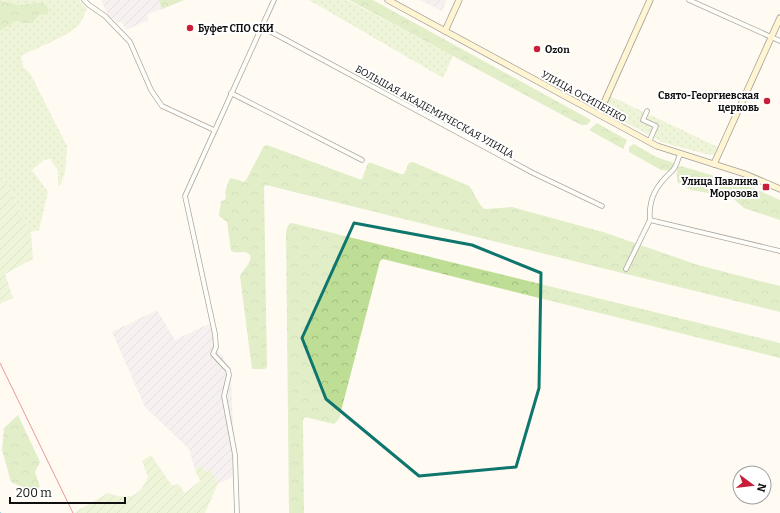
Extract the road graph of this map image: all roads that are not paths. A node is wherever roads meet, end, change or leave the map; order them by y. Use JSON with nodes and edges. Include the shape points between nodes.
{"nodes":[{"id":1,"x":84,"y":0,"type":"edge"},
{"id":2,"x":274,"y":0,"type":"edge"},
{"id":3,"x":388,"y":0,"type":"edge"},
{"id":4,"x":459,"y":0,"type":"edge"},
{"id":5,"x":650,"y":0,"type":"edge"},
{"id":6,"x":689,"y":0,"type":"edge"},
{"id":7,"x":780,"y":18,"type":"edge"},
{"id":8,"x":262,"y":27,"type":"junction"},
{"id":9,"x":445,"y":31,"type":"junction"},
{"id":10,"x":772,"y":37,"type":"junction"},
{"id":11,"x":780,"y":41,"type":"edge"},
{"id":12,"x":231,"y":93,"type":"junction"},
{"id":13,"x":647,"y":110,"type":"dead end"},
{"id":14,"x":599,"y":114,"type":"junction"},
{"id":15,"x":214,"y":130,"type":"junction"},
{"id":16,"x":649,"y":142,"type":"junction"},
{"id":17,"x":680,"y":154,"type":"junction"},
{"id":18,"x":362,"y":160,"type":"dead end"},
{"id":19,"x":714,"y":164,"type":"junction"},
{"id":20,"x":780,"y":189,"type":"edge"},
{"id":21,"x":602,"y":206,"type":"dead end"},
{"id":22,"x":650,"y":220,"type":"junction"},
{"id":23,"x":780,"y":252,"type":"edge"},
{"id":24,"x":626,"y":269,"type":"dead end"},
{"id":25,"x":237,"y":513,"type":"edge"}],
"edges":[{"from":1,"to":15,"type":"street","via":[[105,16],[130,42],[151,90],[162,106]]},
{"from":2,"to":8,"type":"street"},
{"from":3,"to":9,"type":"main road","name":"УЛИЦА ОСИПЕНКО"},
{"from":4,"to":9,"type":"main road"},
{"from":5,"to":14,"type":"main road"},
{"from":6,"to":10,"type":"street"},
{"from":7,"to":10,"type":"main road"},
{"from":8,"to":12,"type":"street"},
{"from":8,"to":21,"type":"street","name":"БОЛЬШАЯ АКАДЕМИЧЕСКАЯ УЛИЦА","via":[[533,173]]},
{"from":9,"to":14,"type":"main road","name":"УЛИЦА ОСИПЕНКО"},
{"from":10,"to":11,"type":"street"},
{"from":10,"to":19,"type":"main road"},
{"from":12,"to":15,"type":"street"},
{"from":12,"to":18,"type":"street"},
{"from":13,"to":16,"type":"street","via":[[643,120],[656,126]]},
{"from":14,"to":16,"type":"main road","name":"УЛИЦА ОСИПЕНКО"},
{"from":15,"to":25,"type":"street","via":[[185,196],[215,334],[216,347],[213,354],[228,370],[229,375],[224,396],[235,455]]},
{"from":16,"to":17,"type":"main road","name":"УЛИЦА ОСИПЕНКО"},
{"from":17,"to":19,"type":"main road","name":"УЛИЦА ОСИПЕНКО"},
{"from":17,"to":22,"type":"street","via":[[673,171],[662,179],[655,191],[649,212]]},
{"from":19,"to":20,"type":"main road","name":"УЛИЦА ОСИПЕНКО"},
{"from":22,"to":23,"type":"street"},
{"from":22,"to":24,"type":"street"}]}
